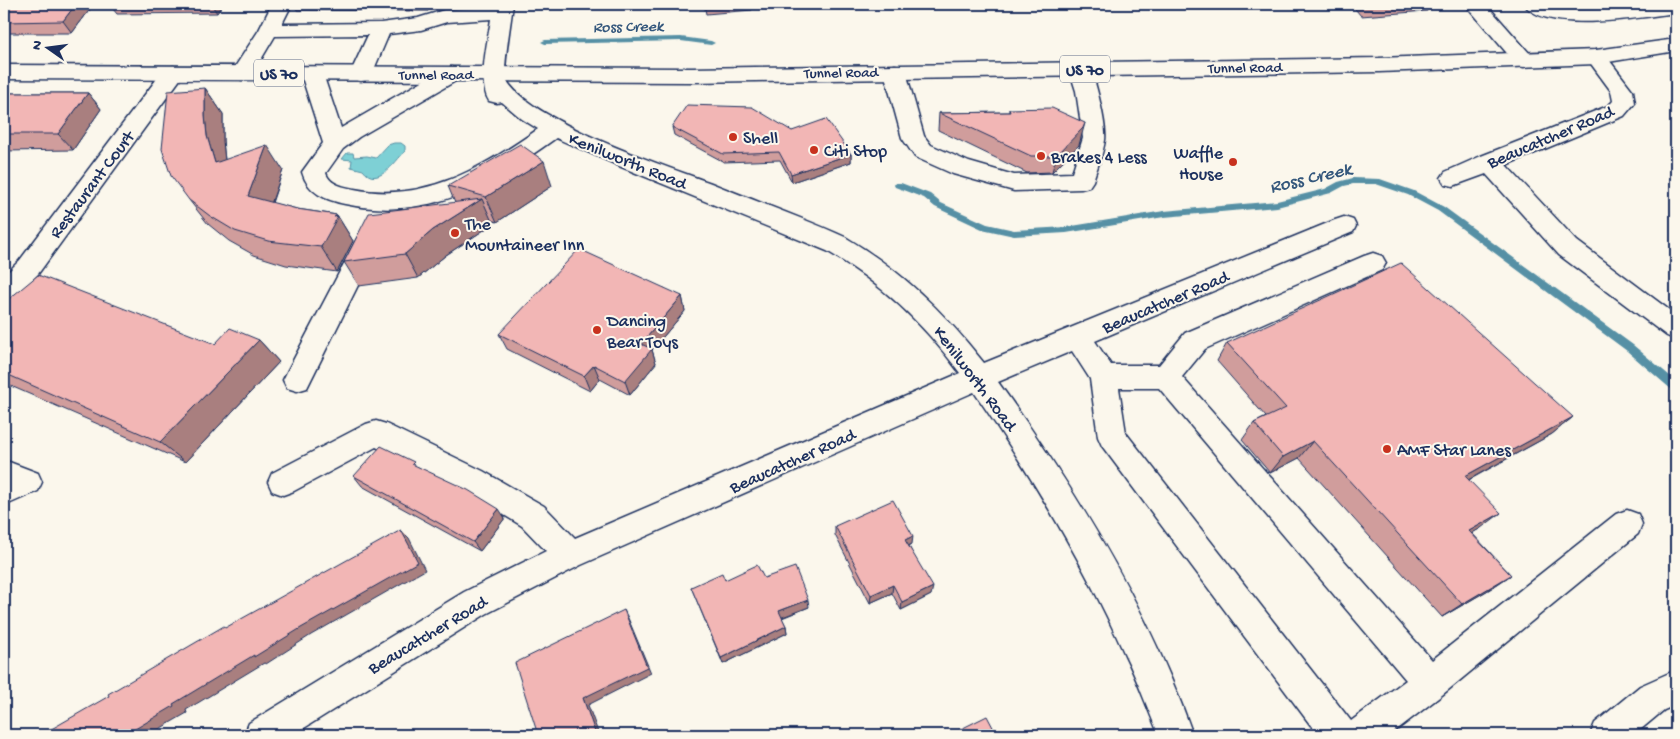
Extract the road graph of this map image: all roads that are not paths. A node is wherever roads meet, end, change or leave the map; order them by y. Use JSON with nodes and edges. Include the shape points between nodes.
{"nodes":[{"id":1,"x":282,"y":4,"type":"edge"},
{"id":2,"x":1476,"y":4,"type":"edge"},
{"id":3,"x":1534,"y":4,"type":"edge"},
{"id":4,"x":503,"y":8,"type":"edge"},
{"id":5,"x":1676,"y":8,"type":"edge"},
{"id":6,"x":381,"y":29,"type":"junction"},
{"id":7,"x":268,"y":30,"type":"junction"},
{"id":8,"x":1676,"y":45,"type":"edge"},
{"id":9,"x":1596,"y":57,"type":"junction"},
{"id":10,"x":1524,"y":60,"type":"junction"},
{"id":11,"x":1080,"y":69,"type":"junction"},
{"id":12,"x":4,"y":72,"type":"edge"},
{"id":13,"x":895,"y":72,"type":"junction"},
{"id":14,"x":173,"y":73,"type":"junction"},
{"id":15,"x":242,"y":73,"type":"junction"},
{"id":16,"x":312,"y":74,"type":"junction"},
{"id":17,"x":361,"y":74,"type":"junction"},
{"id":18,"x":451,"y":74,"type":"junction"},
{"id":19,"x":494,"y":77,"type":"junction"},
{"id":20,"x":553,"y":129,"type":"junction"},
{"id":21,"x":335,"y":144,"type":"junction"},
{"id":22,"x":1489,"y":162,"type":"junction"},
{"id":23,"x":1453,"y":178,"type":"dead end"},
{"id":24,"x":387,"y":202,"type":"junction"},
{"id":25,"x":1344,"y":226,"type":"dead end"},
{"id":26,"x":1373,"y":263,"type":"dead end"},
{"id":27,"x":4,"y":292,"type":"edge"},
{"id":28,"x":1676,"y":329,"type":"edge"},
{"id":29,"x":1077,"y":337,"type":"junction"},
{"id":30,"x":1104,"y":376,"type":"junction"},
{"id":31,"x":980,"y":377,"type":"junction"},
{"id":32,"x":1166,"y":377,"type":"junction"},
{"id":33,"x":297,"y":380,"type":"dead end"},
{"id":34,"x":4,"y":473,"type":"edge"},
{"id":35,"x":283,"y":482,"type":"dead end"},
{"id":36,"x":4,"y":493,"type":"edge"},
{"id":37,"x":1627,"y":524,"type":"dead end"},
{"id":38,"x":570,"y":555,"type":"junction"},
{"id":39,"x":1430,"y":683,"type":"junction"},
{"id":40,"x":1676,"y":687,"type":"edge"},
{"id":41,"x":261,"y":735,"type":"edge"},
{"id":42,"x":1176,"y":735,"type":"edge"},
{"id":43,"x":1340,"y":735,"type":"edge"},
{"id":44,"x":1362,"y":735,"type":"edge"},
{"id":45,"x":1607,"y":735,"type":"edge"}],
"edges":[{"from":1,"to":7,"type":"street"},
{"from":2,"to":10,"type":"street"},
{"from":3,"to":5,"type":"street","via":[[1536,8],[1554,15],[1599,16]]},
{"from":4,"to":6,"type":"street"},
{"from":4,"to":19,"type":"street"},
{"from":6,"to":7,"type":"street"},
{"from":6,"to":17,"type":"street"},
{"from":7,"to":15,"type":"street"},
{"from":8,"to":9,"type":"street","name":"Tunnel Road","number":"US 70"},
{"from":9,"to":10,"type":"street","name":"Tunnel Road","number":"US 70"},
{"from":9,"to":22,"type":"street","name":"Beaucatcher Road","via":[[1622,92],[1624,103],[1616,111]]},
{"from":10,"to":11,"type":"street","name":"Tunnel Road","number":"US 70"},
{"from":11,"to":13,"type":"street","name":"Tunnel Road","number":"US 70"},
{"from":11,"to":13,"type":"street","via":[[1094,138],[1081,181],[1014,183],[960,168],[923,151],[913,138]]},
{"from":12,"to":14,"type":"street","name":"Tunnel Road","number":"US 70"},
{"from":13,"to":19,"type":"street","name":"Tunnel Road","number":"US 70"},
{"from":14,"to":15,"type":"street","name":"Tunnel Road","number":"US 70"},
{"from":14,"to":27,"type":"street","name":"Restaurant Court","via":[[28,267]]},
{"from":15,"to":16,"type":"street","name":"Tunnel Road","number":"US 70"},
{"from":16,"to":17,"type":"street","name":"Tunnel Road","number":"US 70"},
{"from":16,"to":21,"type":"street"},
{"from":17,"to":18,"type":"street","name":"Tunnel Road","number":"US 70"},
{"from":18,"to":19,"type":"street","name":"Tunnel Road","number":"US 70"},
{"from":18,"to":21,"type":"street"},
{"from":19,"to":20,"type":"street","name":"Kenilworth Road","via":[[498,100],[507,114],[521,123]]},
{"from":20,"to":24,"type":"street","via":[[501,164],[463,184],[426,197]]},
{"from":20,"to":31,"type":"street","name":"Kenilworth Road","via":[[835,244],[874,268],[933,320]]},
{"from":21,"to":24,"type":"street","via":[[314,172],[318,182],[334,193],[350,198]]},
{"from":22,"to":23,"type":"street","name":"Beaucatcher Road"},
{"from":22,"to":28,"type":"street","via":[[1568,248]]},
{"from":24,"to":33,"type":"street"},
{"from":25,"to":29,"type":"street","name":"Beaucatcher Road"},
{"from":26,"to":32,"type":"street","via":[[1195,341]]},
{"from":29,"to":30,"type":"street"},
{"from":29,"to":31,"type":"street","name":"Beaucatcher Road"},
{"from":30,"to":32,"type":"street"},
{"from":30,"to":43,"type":"street","via":[[1112,437]]},
{"from":31,"to":38,"type":"street","name":"Beaucatcher Road"},
{"from":31,"to":42,"type":"street","name":"Kenilworth Road","via":[[1056,491],[1131,630]]},
{"from":32,"to":39,"type":"street"},
{"from":34,"to":36,"type":"street","via":[[27,482]]},
{"from":35,"to":38,"type":"street","via":[[376,433],[472,480],[533,516]]},
{"from":37,"to":39,"type":"street"},
{"from":38,"to":41,"type":"street","name":"Beaucatcher Road","via":[[476,603]]},
{"from":39,"to":44,"type":"street"},
{"from":40,"to":45,"type":"street","via":[[1652,698]]}]}
